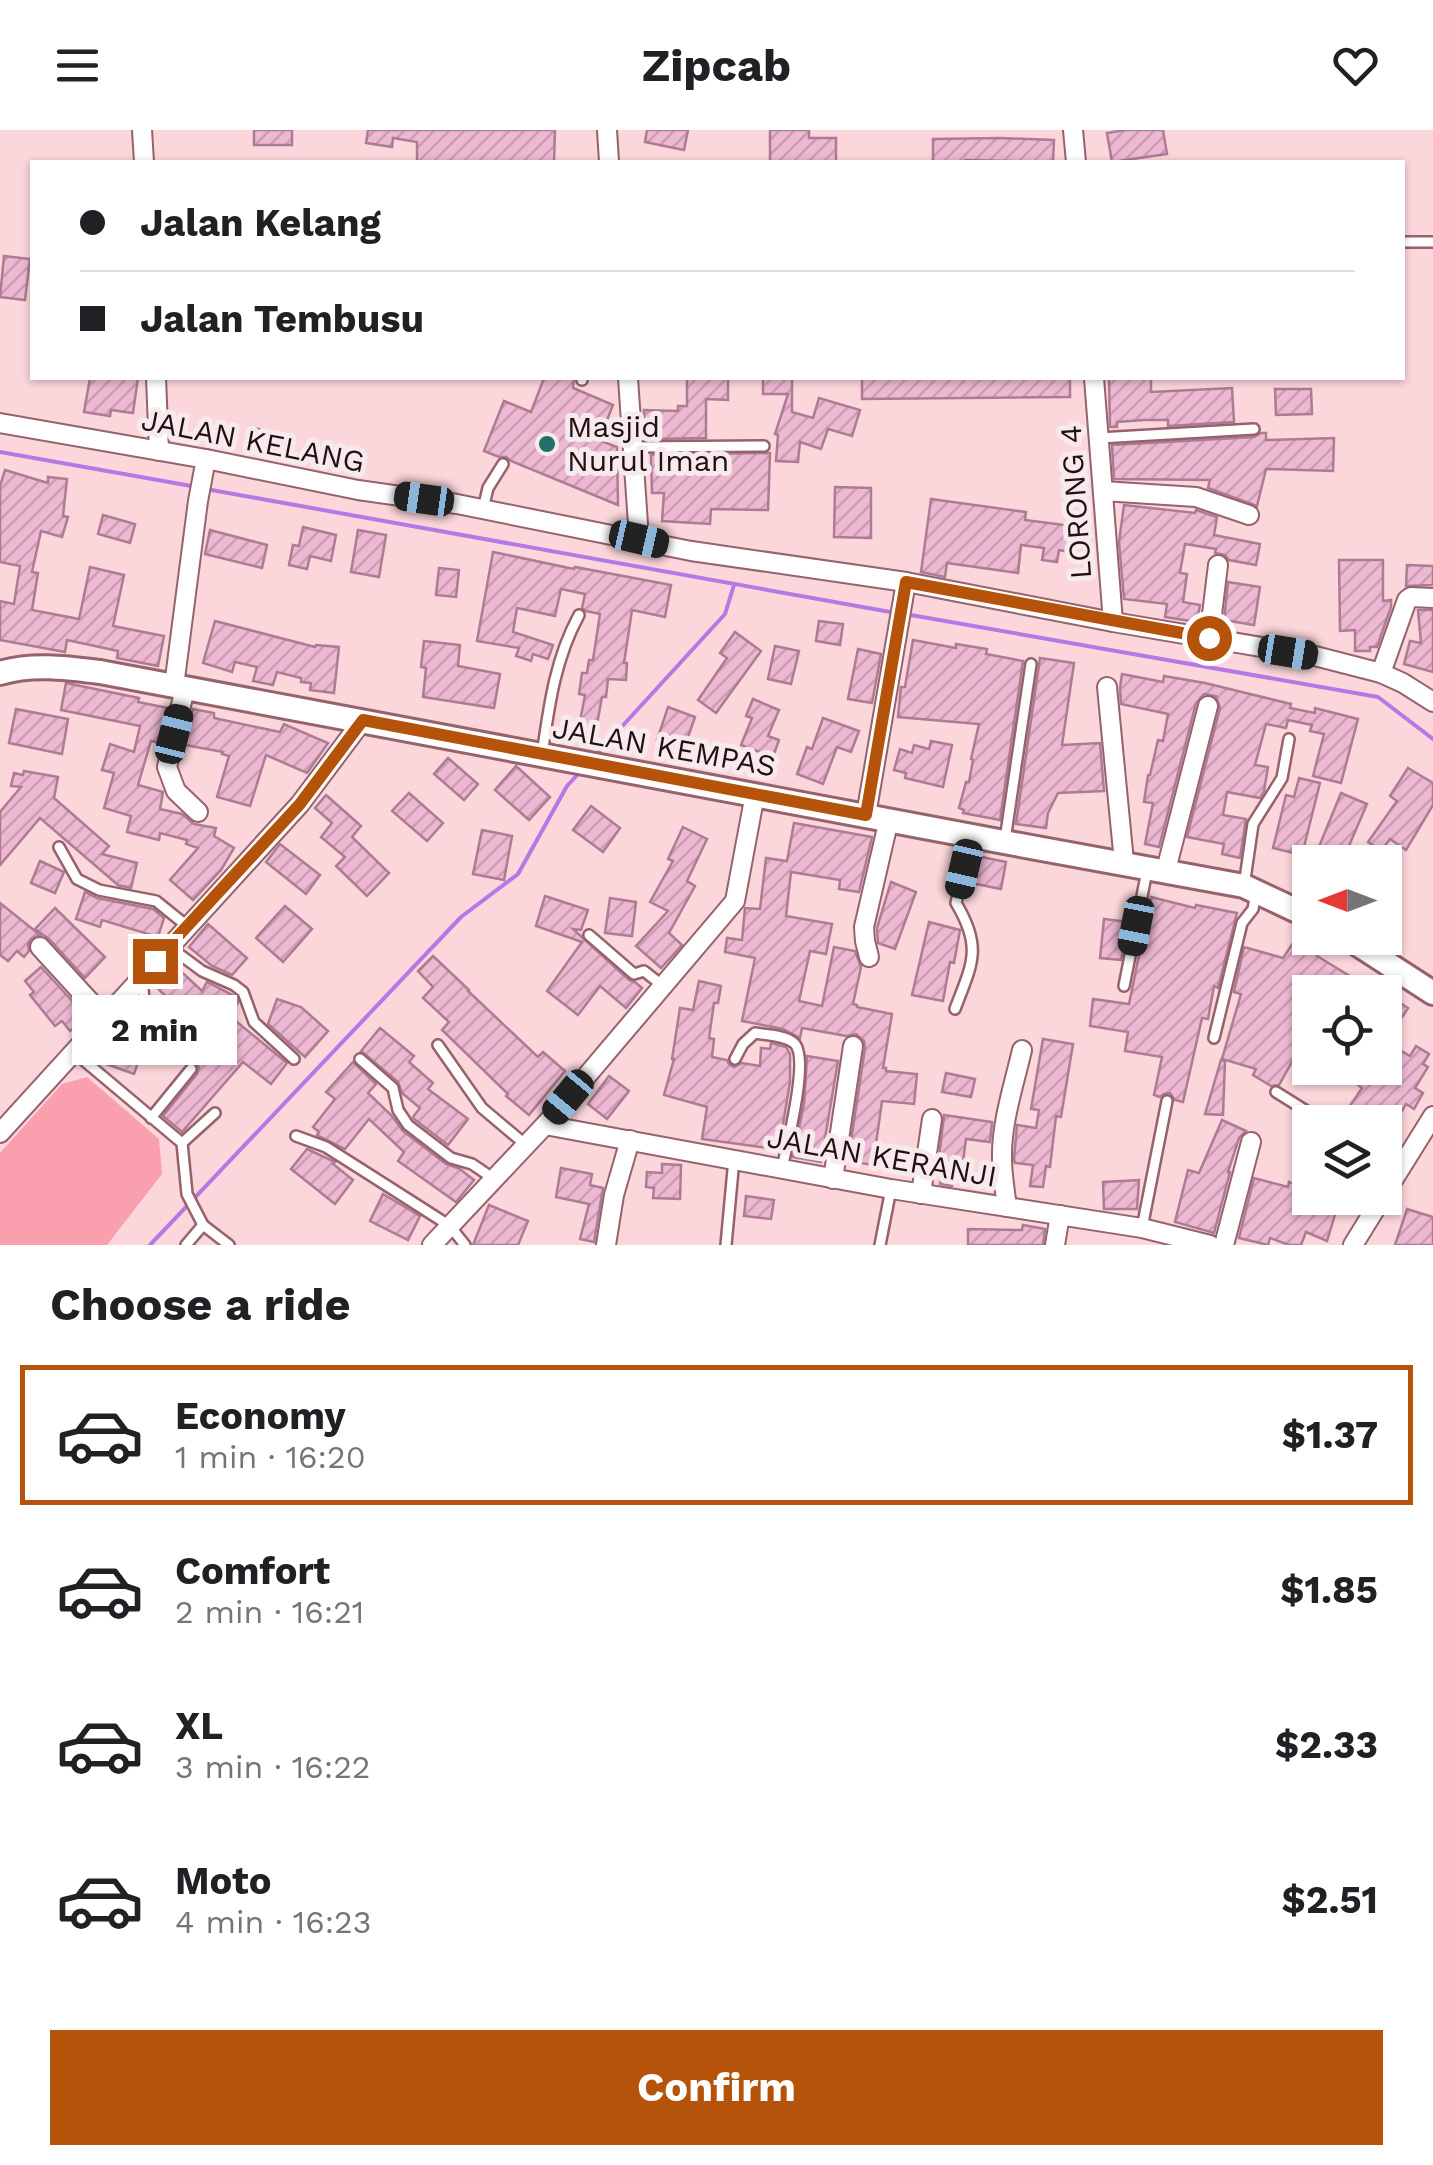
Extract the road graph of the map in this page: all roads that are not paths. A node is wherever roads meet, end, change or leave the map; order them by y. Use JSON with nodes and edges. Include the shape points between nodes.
{"nodes":[{"id":1,"x":142,"y":130,"type":"edge"},
{"id":2,"x":606,"y":130,"type":"edge"},
{"id":3,"x":1073,"y":130,"type":"edge"},
{"id":4,"x":144,"y":160,"type":"edge"},
{"id":5,"x":609,"y":160,"type":"edge"},
{"id":6,"x":1076,"y":160,"type":"edge"},
{"id":7,"x":1405,"y":242,"type":"edge"},
{"id":8,"x":1433,"y":242,"type":"edge"},
{"id":9,"x":156,"y":380,"type":"edge"},
{"id":10,"x":628,"y":380,"type":"edge"},
{"id":11,"x":1094,"y":380,"type":"edge"},
{"id":12,"x":0,"y":424,"type":"edge"},
{"id":13,"x":1254,"y":429,"type":"dead end"},
{"id":14,"x":1100,"y":438,"type":"junction"},
{"id":15,"x":764,"y":446,"type":"dead end"},
{"id":16,"x":632,"y":448,"type":"junction"},
{"id":17,"x":159,"y":451,"type":"junction"},
{"id":18,"x":503,"y":464,"type":"dead end"},
{"id":19,"x":205,"y":465,"type":"junction"},
{"id":20,"x":1103,"y":491,"type":"junction"},
{"id":21,"x":483,"y":509,"type":"junction"},
{"id":22,"x":1249,"y":514,"type":"dead end"},
{"id":23,"x":639,"y":539,"type":"junction"},
{"id":24,"x":1218,"y":566,"type":"dead end"},
{"id":25,"x":906,"y":582,"type":"junction"},
{"id":26,"x":1433,"y":598,"type":"edge"},
{"id":27,"x":579,"y":615,"type":"dead end"},
{"id":28,"x":1113,"y":622,"type":"junction"},
{"id":29,"x":1209,"y":638,"type":"junction"},
{"id":30,"x":1032,"y":664,"type":"dead end"},
{"id":31,"x":0,"y":673,"type":"edge"},
{"id":32,"x":1381,"y":673,"type":"junction"},
{"id":33,"x":179,"y":687,"type":"junction"},
{"id":34,"x":1107,"y":687,"type":"dead end"},
{"id":35,"x":1433,"y":702,"type":"edge"},
{"id":36,"x":1208,"y":706,"type":"dead end"},
{"id":37,"x":363,"y":720,"type":"junction"},
{"id":38,"x":1289,"y":739,"type":"dead end"},
{"id":39,"x":542,"y":756,"type":"junction"},
{"id":40,"x":756,"y":794,"type":"junction"},
{"id":41,"x":198,"y":812,"type":"dead end"},
{"id":42,"x":877,"y":817,"type":"junction"},
{"id":43,"x":971,"y":835,"type":"junction"},
{"id":44,"x":1004,"y":842,"type":"junction"},
{"id":45,"x":59,"y":847,"type":"dead end"},
{"id":46,"x":1124,"y":862,"type":"junction"},
{"id":47,"x":1157,"y":868,"type":"junction"},
{"id":48,"x":1250,"y":888,"type":"junction"},
{"id":49,"x":1292,"y":908,"type":"edge"},
{"id":50,"x":187,"y":926,"type":"junction"},
{"id":51,"x":589,"y":936,"type":"dead end"},
{"id":52,"x":40,"y":946,"type":"dead end"},
{"id":53,"x":169,"y":946,"type":"junction"},
{"id":54,"x":1374,"y":955,"type":"edge"},
{"id":55,"x":869,"y":958,"type":"dead end"},
{"id":56,"x":142,"y":976,"type":"junction"},
{"id":57,"x":663,"y":986,"type":"junction"},
{"id":58,"x":1124,"y":986,"type":"dead end"},
{"id":59,"x":1433,"y":994,"type":"edge"},
{"id":60,"x":955,"y":1009,"type":"dead end"},
{"id":61,"x":105,"y":1018,"type":"junction"},
{"id":62,"x":154,"y":1023,"type":"dead end"},
{"id":63,"x":1214,"y":1038,"type":"dead end"},
{"id":64,"x":438,"y":1045,"type":"dead end"},
{"id":65,"x":853,"y":1046,"type":"dead end"},
{"id":66,"x":1022,"y":1050,"type":"dead end"},
{"id":67,"x":75,"y":1052,"type":"junction"},
{"id":68,"x":294,"y":1059,"type":"dead end"},
{"id":69,"x":360,"y":1059,"type":"dead end"},
{"id":70,"x":735,"y":1059,"type":"dead end"},
{"id":71,"x":191,"y":1068,"type":"dead end"},
{"id":72,"x":1276,"y":1092,"type":"dead end"},
{"id":73,"x":1167,"y":1101,"type":"dead end"},
{"id":74,"x":1297,"y":1105,"type":"edge"},
{"id":75,"x":215,"y":1113,"type":"dead end"},
{"id":76,"x":1433,"y":1116,"type":"edge"},
{"id":77,"x":151,"y":1118,"type":"junction"},
{"id":78,"x":932,"y":1120,"type":"dead end"},
{"id":79,"x":545,"y":1125,"type":"junction"},
{"id":80,"x":0,"y":1133,"type":"edge"},
{"id":81,"x":296,"y":1136,"type":"dead end"},
{"id":82,"x":630,"y":1140,"type":"junction"},
{"id":83,"x":1251,"y":1142,"type":"dead end"},
{"id":84,"x":182,"y":1143,"type":"junction"},
{"id":85,"x":526,"y":1145,"type":"junction"},
{"id":86,"x":1402,"y":1154,"type":"edge"},
{"id":87,"x":734,"y":1160,"type":"junction"},
{"id":88,"x":782,"y":1169,"type":"junction"},
{"id":89,"x":833,"y":1178,"type":"junction"},
{"id":90,"x":494,"y":1180,"type":"junction"},
{"id":91,"x":890,"y":1189,"type":"junction"},
{"id":92,"x":921,"y":1194,"type":"junction"},
{"id":93,"x":1007,"y":1207,"type":"junction"},
{"id":94,"x":1060,"y":1215,"type":"junction"},
{"id":95,"x":1372,"y":1215,"type":"edge"},
{"id":96,"x":203,"y":1225,"type":"junction"},
{"id":97,"x":450,"y":1226,"type":"junction"},
{"id":98,"x":1142,"y":1228,"type":"junction"},
{"id":99,"x":186,"y":1245,"type":"edge"},
{"id":100,"x":229,"y":1245,"type":"edge"},
{"id":101,"x":432,"y":1245,"type":"edge"},
{"id":102,"x":465,"y":1245,"type":"edge"},
{"id":103,"x":606,"y":1245,"type":"edge"},
{"id":104,"x":726,"y":1245,"type":"edge"},
{"id":105,"x":880,"y":1245,"type":"edge"},
{"id":106,"x":1055,"y":1245,"type":"edge"},
{"id":107,"x":1210,"y":1245,"type":"edge"},
{"id":108,"x":1224,"y":1245,"type":"edge"},
{"id":109,"x":1353,"y":1245,"type":"edge"}],
"edges":[{"from":1,"to":4,"type":"street"},
{"from":2,"to":5,"type":"street"},
{"from":3,"to":6,"type":"street"},
{"from":7,"to":8,"type":"lane"},
{"from":9,"to":17,"type":"street"},
{"from":10,"to":16,"type":"street"},
{"from":11,"to":14,"type":"street","name":"LORONG 4"},
{"from":12,"to":17,"type":"street","name":"JALAN KELANG"},
{"from":13,"to":14,"type":"lane"},
{"from":14,"to":20,"type":"street","name":"LORONG 4"},
{"from":15,"to":16,"type":"lane"},
{"from":16,"to":23,"type":"street"},
{"from":17,"to":19,"type":"street","name":"JALAN KELANG"},
{"from":18,"to":21,"type":"lane"},
{"from":19,"to":21,"type":"street","name":"JALAN KELANG"},
{"from":19,"to":33,"type":"street"},
{"from":20,"to":22,"type":"street","via":[[1196,496]]},
{"from":20,"to":28,"type":"street","name":"LORONG 4"},
{"from":21,"to":23,"type":"street","name":"JALAN KELANG"},
{"from":23,"to":25,"type":"street","name":"JALAN KELANG"},
{"from":24,"to":29,"type":"street"},
{"from":25,"to":28,"type":"street","name":"JALAN KELANG"},
{"from":25,"to":42,"type":"street"},
{"from":26,"to":32,"type":"street","via":[[1407,600]]},
{"from":27,"to":39,"type":"lane","via":[[552,688]]},
{"from":28,"to":29,"type":"street","name":"JALAN KELANG"},
{"from":29,"to":32,"type":"street","name":"JALAN KELANG"},
{"from":30,"to":44,"type":"lane"},
{"from":31,"to":33,"type":"street","name":"JALAN KEMPAS","via":[[68,668]]},
{"from":32,"to":35,"type":"street","name":"JALAN KELANG"},
{"from":33,"to":37,"type":"street","name":"JALAN KEMPAS"},
{"from":33,"to":41,"type":"street","via":[[167,767],[176,790]]},
{"from":34,"to":46,"type":"street"},
{"from":36,"to":47,"type":"street"},
{"from":37,"to":39,"type":"street","name":"JALAN KEMPAS"},
{"from":37,"to":50,"type":"street","via":[[300,804]]},
{"from":38,"to":48,"type":"lane","via":[[1282,778],[1253,824]]},
{"from":39,"to":40,"type":"street","name":"JALAN KEMPAS"},
{"from":40,"to":42,"type":"street","name":"JALAN KEMPAS"},
{"from":40,"to":57,"type":"street","via":[[735,900]]},
{"from":42,"to":43,"type":"street","name":"JALAN KEMPAS"},
{"from":42,"to":55,"type":"street","via":[[864,927]]},
{"from":43,"to":44,"type":"street","name":"JALAN KEMPAS"},
{"from":43,"to":60,"type":"lane","via":[[956,903],[973,941],[973,961]]},
{"from":44,"to":46,"type":"street","name":"JALAN KEMPAS"},
{"from":45,"to":50,"type":"lane","via":[[77,880],[156,900]]},
{"from":46,"to":47,"type":"street","name":"JALAN KEMPAS"},
{"from":47,"to":48,"type":"street","name":"JALAN KEMPAS"},
{"from":47,"to":58,"type":"lane"},
{"from":48,"to":49,"type":"street","name":"JALAN KEMPAS"},
{"from":48,"to":63,"type":"lane","via":[[1253,908],[1242,923]]},
{"from":50,"to":53,"type":"street"},
{"from":51,"to":57,"type":"lane","via":[[634,974],[644,971]]},
{"from":52,"to":61,"type":"street"},
{"from":53,"to":56,"type":"street"},
{"from":53,"to":68,"type":"lane","via":[[243,992],[254,1022]]},
{"from":54,"to":59,"type":"street"},
{"from":56,"to":61,"type":"street"},
{"from":56,"to":62,"type":"lane"},
{"from":57,"to":79,"type":"street"},
{"from":61,"to":67,"type":"street"},
{"from":64,"to":85,"type":"lane","via":[[482,1108]]},
{"from":65,"to":89,"type":"street"},
{"from":66,"to":93,"type":"street","via":[[1002,1144]]},
{"from":67,"to":77,"type":"lane"},
{"from":67,"to":80,"type":"street"},
{"from":69,"to":90,"type":"lane","via":[[393,1088],[408,1125],[450,1158]]},
{"from":70,"to":88,"type":"lane","via":[[755,1034],[796,1044],[798,1095]]},
{"from":71,"to":77,"type":"lane"},
{"from":72,"to":74,"type":"lane"},
{"from":73,"to":98,"type":"lane"},
{"from":75,"to":84,"type":"lane"},
{"from":76,"to":86,"type":"street"},
{"from":77,"to":84,"type":"lane"},
{"from":78,"to":92,"type":"street"},
{"from":79,"to":82,"type":"street","name":"JALAN KERANJI"},
{"from":79,"to":85,"type":"street"},
{"from":81,"to":97,"type":"lane","via":[[326,1147]]},
{"from":82,"to":87,"type":"street","name":"JALAN KERANJI"},
{"from":82,"to":103,"type":"street"},
{"from":83,"to":108,"type":"street"},
{"from":84,"to":96,"type":"lane","via":[[187,1194]]},
{"from":85,"to":90,"type":"street"},
{"from":87,"to":88,"type":"street","name":"JALAN KERANJI"},
{"from":87,"to":104,"type":"lane"},
{"from":88,"to":89,"type":"street","name":"JALAN KERANJI"},
{"from":89,"to":91,"type":"street","name":"JALAN KERANJI"},
{"from":90,"to":97,"type":"street"},
{"from":91,"to":92,"type":"street","name":"JALAN KERANJI"},
{"from":91,"to":105,"type":"lane"},
{"from":92,"to":93,"type":"street","name":"JALAN KERANJI"},
{"from":93,"to":94,"type":"street","name":"JALAN KERANJI"},
{"from":94,"to":98,"type":"street","name":"JALAN KERANJI"},
{"from":94,"to":106,"type":"street"},
{"from":95,"to":109,"type":"street"},
{"from":96,"to":99,"type":"lane"},
{"from":96,"to":100,"type":"lane"},
{"from":97,"to":101,"type":"street"},
{"from":97,"to":102,"type":"lane"},
{"from":98,"to":107,"type":"street","name":"JALAN KERANJI"}]}
